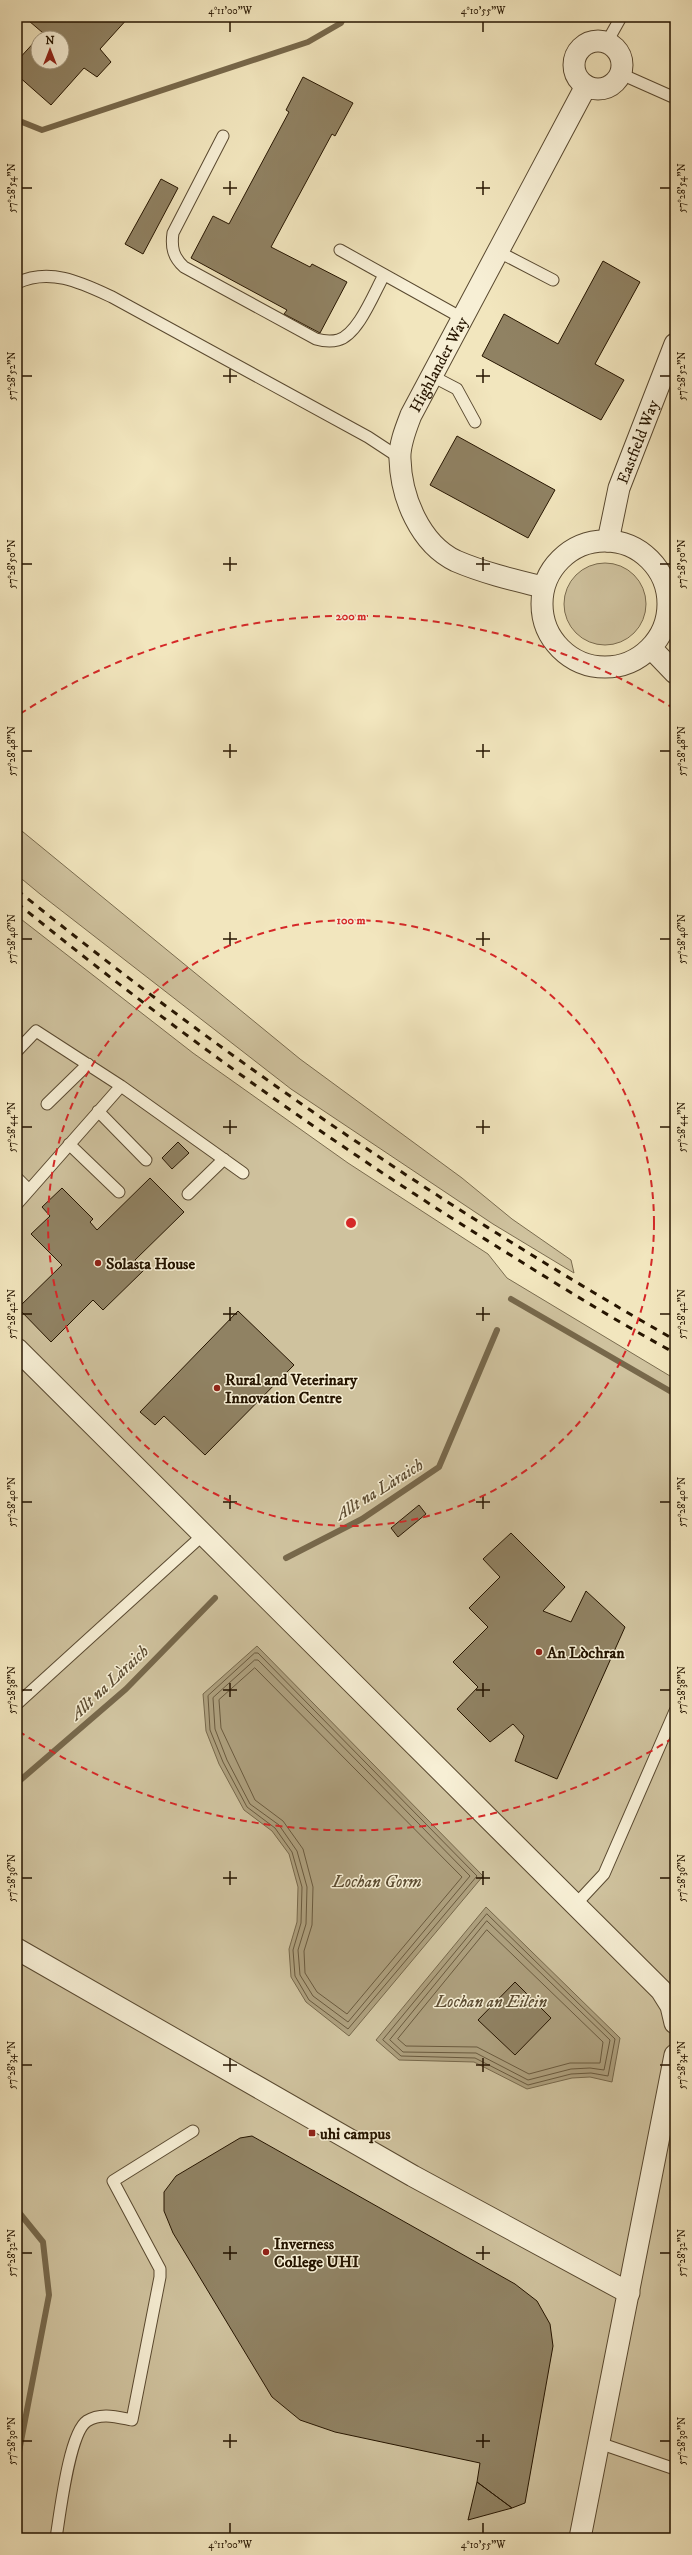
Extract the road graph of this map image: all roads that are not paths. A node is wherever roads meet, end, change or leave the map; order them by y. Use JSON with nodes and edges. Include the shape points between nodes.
{"nodes":[{"id":1,"x":621,"y":17,"type":"edge"},
{"id":2,"x":607,"y":42,"type":"junction"},
{"id":3,"x":621,"y":74,"type":"junction"},
{"id":4,"x":586,"y":86,"type":"junction"},
{"id":5,"x":675,"y":98,"type":"edge"},
{"id":6,"x":223,"y":136,"type":"dead end"},
{"id":7,"x":340,"y":250,"type":"dead end"},
{"id":8,"x":499,"y":252,"type":"junction"},
{"id":9,"x":384,"y":275,"type":"junction"},
{"id":10,"x":553,"y":280,"type":"dead end"},
{"id":11,"x":17,"y":283,"type":"edge"},
{"id":12,"x":462,"y":318,"type":"junction"},
{"id":13,"x":675,"y":344,"type":"edge"},
{"id":14,"x":432,"y":376,"type":"junction"},
{"id":15,"x":475,"y":422,"type":"dead end"},
{"id":16,"x":400,"y":458,"type":"junction"},
{"id":17,"x":608,"y":541,"type":"junction"},
{"id":18,"x":670,"y":582,"type":"edge"},
{"id":19,"x":544,"y":587,"type":"junction"},
{"id":20,"x":651,"y":648,"type":"junction"},
{"id":21,"x":675,"y":673,"type":"edge"},
{"id":22,"x":17,"y":1051,"type":"edge"},
{"id":23,"x":88,"y":1064,"type":"junction"},
{"id":24,"x":121,"y":1086,"type":"junction"},
{"id":25,"x":47,"y":1104,"type":"dead end"},
{"id":26,"x":98,"y":1111,"type":"junction"},
{"id":27,"x":69,"y":1144,"type":"junction"},
{"id":28,"x":146,"y":1160,"type":"dead end"},
{"id":29,"x":224,"y":1160,"type":"junction"},
{"id":30,"x":243,"y":1173,"type":"dead end"},
{"id":31,"x":17,"y":1178,"type":"edge"},
{"id":32,"x":29,"y":1190,"type":"junction"},
{"id":33,"x":119,"y":1192,"type":"dead end"},
{"id":34,"x":188,"y":1194,"type":"dead end"},
{"id":35,"x":17,"y":1204,"type":"edge"},
{"id":36,"x":17,"y":1349,"type":"edge"},
{"id":37,"x":204,"y":1534,"type":"junction"},
{"id":38,"x":17,"y":1704,"type":"edge"},
{"id":39,"x":675,"y":1711,"type":"edge"},
{"id":40,"x":576,"y":1904,"type":"junction"},
{"id":41,"x":17,"y":1949,"type":"edge"},
{"id":42,"x":675,"y":2024,"type":"edge"},
{"id":43,"x":675,"y":2055,"type":"edge"},
{"id":44,"x":194,"y":2131,"type":"dead end"},
{"id":45,"x":629,"y":2293,"type":"junction"},
{"id":46,"x":599,"y":2442,"type":"junction"},
{"id":47,"x":675,"y":2469,"type":"edge"},
{"id":48,"x":56,"y":2538,"type":"edge"},
{"id":49,"x":580,"y":2538,"type":"edge"}],
"edges":[{"from":1,"to":2,"type":"lane"},
{"from":2,"to":3,"type":"street","via":[[620,55]]},
{"from":2,"to":4,"type":"street","via":[[591,41],[581,48],[575,58],[575,74]]},
{"from":3,"to":4,"type":"street","via":[[616,81],[602,89]]},
{"from":3,"to":5,"type":"lane"},
{"from":4,"to":8,"type":"street","name":"Highlander Way"},
{"from":6,"to":9,"type":"lane","via":[[173,233],[171,244],[174,254],[184,267],[316,339],[327,341],[338,340],[354,330]]},
{"from":7,"to":9,"type":"lane"},
{"from":8,"to":10,"type":"lane"},
{"from":8,"to":12,"type":"street","name":"Highlander Way"},
{"from":9,"to":12,"type":"lane"},
{"from":11,"to":16,"type":"lane","via":[[30,277],[56,276],[76,281],[112,297],[368,437]]},
{"from":12,"to":14,"type":"street","name":"Highlander Way"},
{"from":13,"to":17,"type":"street","name":"Eastfield Way","via":[[619,488]]},
{"from":14,"to":15,"type":"lane","via":[[457,389]]},
{"from":14,"to":16,"type":"street","name":"Highlander Way","via":[[411,415]]},
{"from":16,"to":19,"type":"street","name":"Highlander Way","via":[[401,478],[408,504],[421,528],[438,548],[455,560],[473,567]]},
{"from":17,"to":18,"type":"street","via":[[623,543],[637,549]]},
{"from":17,"to":19,"type":"street","via":[[591,542],[575,548],[561,558],[550,571]]},
{"from":18,"to":20,"type":"street","via":[[663,629]]},
{"from":19,"to":20,"type":"street","via":[[541,604],[543,621],[550,637],[561,651],[575,660],[594,667],[615,667],[634,661]]},
{"from":20,"to":21,"type":"street"},
{"from":22,"to":23,"type":"lane","via":[[36,1031]]},
{"from":23,"to":24,"type":"lane"},
{"from":23,"to":25,"type":"lane"},
{"from":24,"to":26,"type":"lane"},
{"from":24,"to":29,"type":"lane"},
{"from":26,"to":27,"type":"lane"},
{"from":26,"to":28,"type":"lane"},
{"from":27,"to":32,"type":"lane"},
{"from":27,"to":33,"type":"lane"},
{"from":29,"to":30,"type":"lane"},
{"from":29,"to":34,"type":"lane"},
{"from":31,"to":32,"type":"lane"},
{"from":32,"to":35,"type":"lane"},
{"from":36,"to":37,"type":"street"},
{"from":37,"to":38,"type":"lane"},
{"from":37,"to":40,"type":"street"},
{"from":39,"to":40,"type":"lane","via":[[604,1874]]},
{"from":40,"to":42,"type":"street","via":[[660,1990],[671,2006]]},
{"from":41,"to":45,"type":"street","via":[[406,2172]]},
{"from":43,"to":45,"type":"street"},
{"from":44,"to":48,"type":"lane","via":[[113,2181],[160,2270],[160,2277],[132,2420],[106,2415],[96,2417],[86,2421],[78,2432],[72,2449]]},
{"from":45,"to":46,"type":"street"},
{"from":46,"to":47,"type":"lane"},
{"from":46,"to":49,"type":"street"}]}
